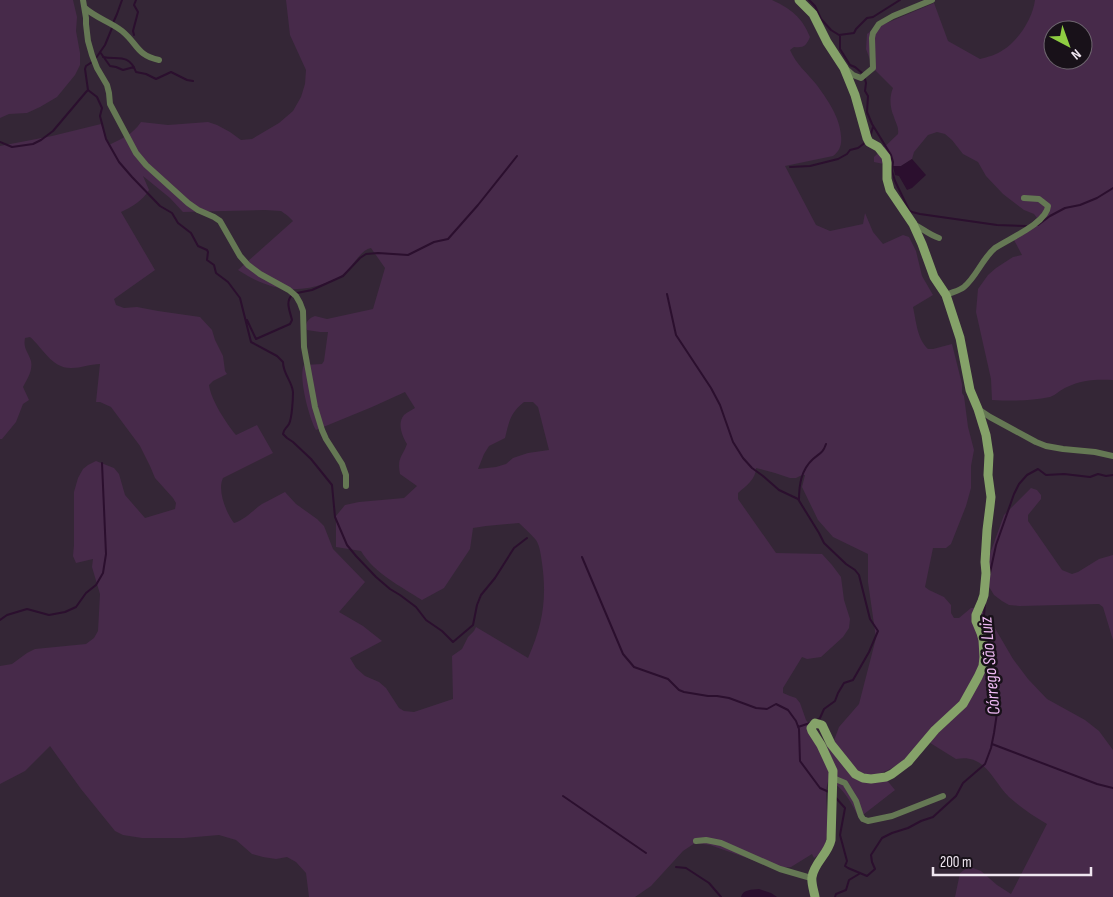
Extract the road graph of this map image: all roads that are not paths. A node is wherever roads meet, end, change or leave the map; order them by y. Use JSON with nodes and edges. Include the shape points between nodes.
{"nodes":[{"id":1,"x":83,"y":0,"type":"edge"},
{"id":2,"x":799,"y":0,"type":"edge"},
{"id":3,"x":932,"y":0,"type":"edge"},
{"id":4,"x":85,"y":8,"type":"junction"},
{"id":5,"x":159,"y":60,"type":"dead end"},
{"id":6,"x":844,"y":68,"type":"junction"},
{"id":7,"x":861,"y":78,"type":"junction"},
{"id":8,"x":855,"y":95,"type":"junction"},
{"id":9,"x":1024,"y":198,"type":"dead end"},
{"id":10,"x":913,"y":224,"type":"junction"},
{"id":11,"x":939,"y":238,"type":"dead end"},
{"id":12,"x":946,"y":295,"type":"junction"},
{"id":13,"x":978,"y":409,"type":"junction"},
{"id":14,"x":1113,"y":456,"type":"edge"},
{"id":15,"x":346,"y":486,"type":"dead end"},
{"id":16,"x":833,"y":778,"type":"junction"},
{"id":17,"x":943,"y":796,"type":"dead end"},
{"id":18,"x":696,"y":842,"type":"dead end"},
{"id":19,"x":811,"y":878,"type":"junction"},
{"id":20,"x":815,"y":897,"type":"edge"}],
"edges":[{"from":1,"to":4,"type":"street"},
{"from":2,"to":6,"type":"street","via":[[813,14]]},
{"from":3,"to":7,"type":"street","via":[[879,24],[872,38],[873,68]]},
{"from":4,"to":5,"type":"street","via":[[122,30],[140,52]]},
{"from":4,"to":15,"type":"street","via":[[92,56],[107,85],[110,104],[136,153],[188,204],[220,222],[248,265],[289,290],[300,303],[315,407],[326,439],[342,464]]},
{"from":6,"to":7,"type":"street"},
{"from":6,"to":8,"type":"street"},
{"from":7,"to":8,"type":"street"},
{"from":8,"to":10,"type":"street","via":[[867,138],[886,157],[890,190]]},
{"from":9,"to":12,"type":"street","via":[[1039,199],[1048,206],[1047,212],[988,255],[964,287]]},
{"from":10,"to":11,"type":"street"},
{"from":10,"to":12,"type":"street","via":[[934,277]]},
{"from":12,"to":13,"type":"street","via":[[960,338],[970,390]]},
{"from":13,"to":14,"type":"street","via":[[1046,446]]},
{"from":13,"to":16,"type":"street","via":[[988,449],[991,497],[984,590],[976,615],[984,650],[983,666],[963,704],[908,762],[886,777],[871,779],[855,774],[830,744],[822,725],[813,724],[812,731],[830,764]]},
{"from":16,"to":17,"type":"street","via":[[845,783],[856,800],[862,819],[868,821],[892,816]]},
{"from":16,"to":19,"type":"street","via":[[831,840]]},
{"from":18,"to":19,"type":"street","via":[[706,840],[721,844],[780,869]]},
{"from":19,"to":20,"type":"street"}]}
